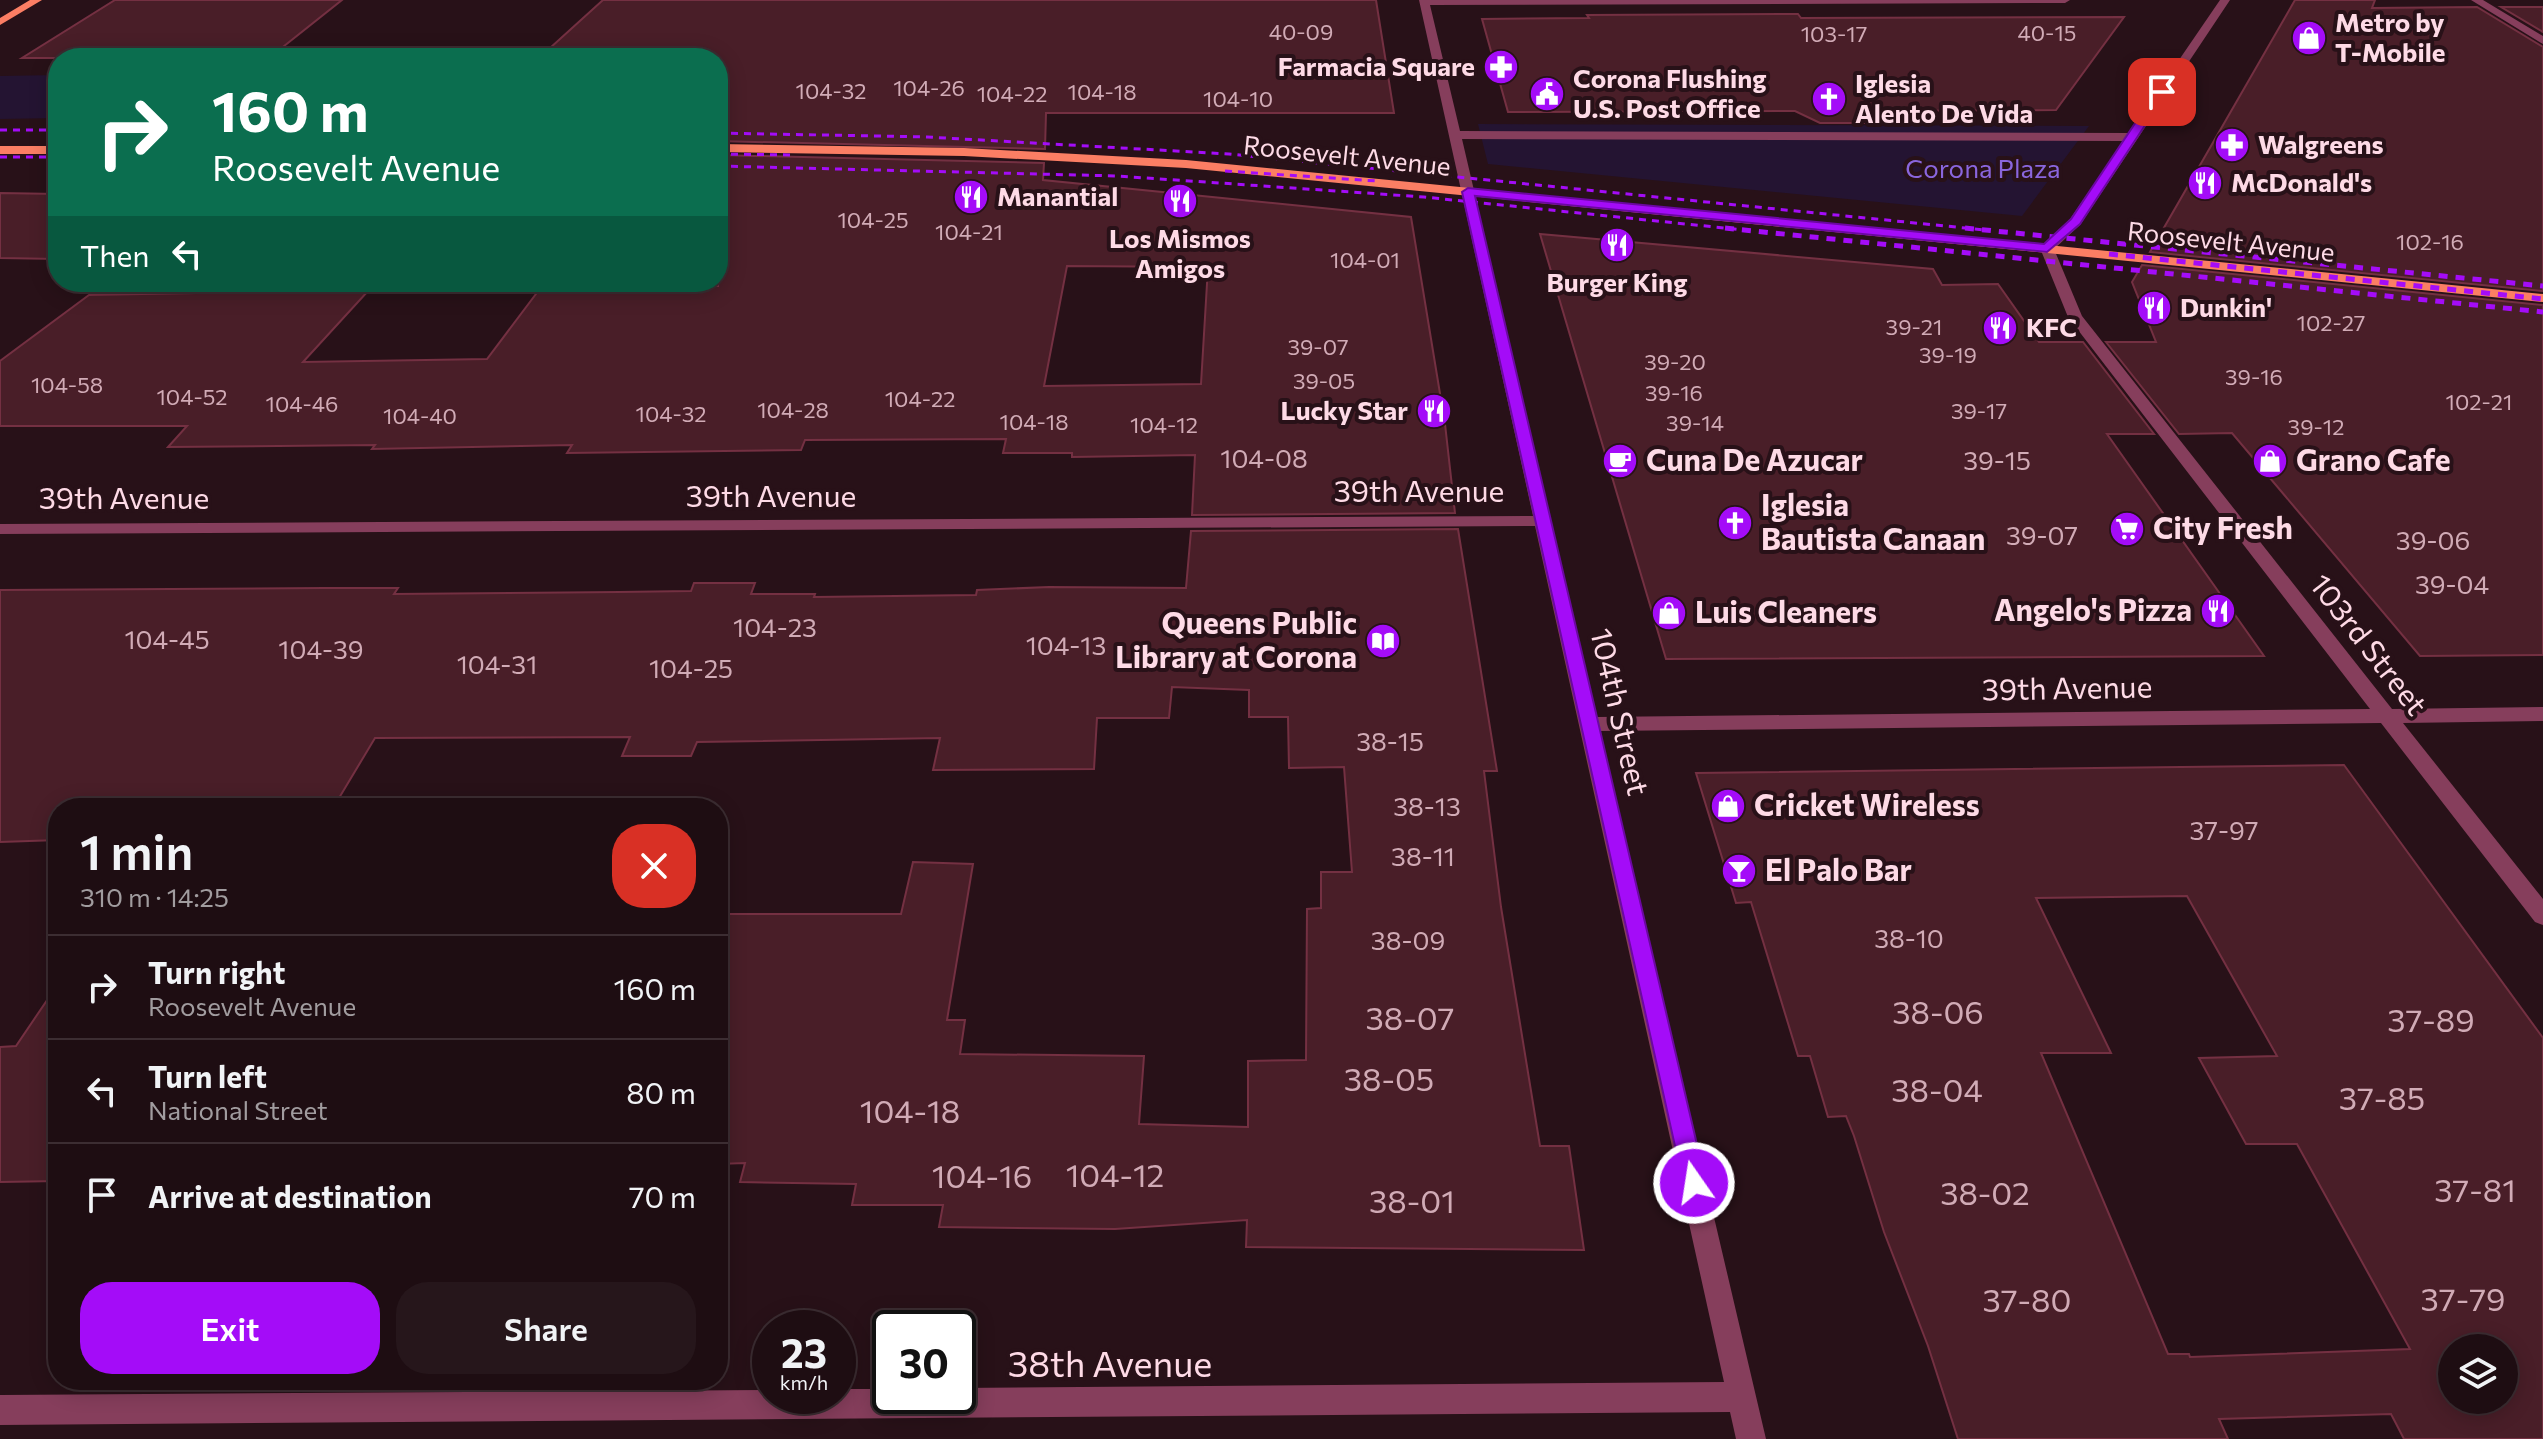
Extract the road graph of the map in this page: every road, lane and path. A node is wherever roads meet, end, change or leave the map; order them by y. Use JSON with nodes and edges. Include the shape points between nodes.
{"nodes":[{"id":1,"x":37,"y":0,"type":"edge"},
{"id":2,"x":2065,"y":0,"type":"edge"},
{"id":3,"x":2225,"y":0,"type":"edge"},
{"id":4,"x":2476,"y":0,"type":"edge"},
{"id":5,"x":1425,"y":1,"type":"edge"},
{"id":6,"x":0,"y":22,"type":"edge"},
{"id":7,"x":2543,"y":41,"type":"edge"},
{"id":8,"x":1455,"y":135,"type":"junction"},
{"id":9,"x":2131,"y":137,"type":"junction"},
{"id":10,"x":728,"y":148,"type":"edge"},
{"id":11,"x":0,"y":150,"type":"edge"},
{"id":12,"x":48,"y":150,"type":"edge"},
{"id":13,"x":1468,"y":192,"type":"junction"},
{"id":14,"x":2047,"y":248,"type":"junction"},
{"id":15,"x":2543,"y":298,"type":"edge"},
{"id":16,"x":1543,"y":521,"type":"junction"},
{"id":17,"x":0,"y":529,"type":"edge"},
{"id":18,"x":2386,"y":714,"type":"junction"},
{"id":19,"x":2543,"y":714,"type":"edge"},
{"id":20,"x":1591,"y":724,"type":"junction"},
{"id":21,"x":2543,"y":916,"type":"edge"},
{"id":22,"x":1741,"y":1397,"type":"junction"},
{"id":23,"x":0,"y":1410,"type":"edge"},
{"id":24,"x":1751,"y":1439,"type":"edge"}],
"edges":[{"from":1,"to":6,"type":"main road"},
{"from":2,"to":5,"type":"street"},
{"from":3,"to":9,"type":"street"},
{"from":4,"to":7,"type":"street"},
{"from":5,"to":8,"type":"street","name":"104th Street"},
{"from":8,"to":9,"type":"street","name":"Roosevelt Avenue"},
{"from":8,"to":13,"type":"street","name":"104th Street"},
{"from":9,"to":14,"type":"street","via":[[2075,222]]},
{"from":10,"to":13,"type":"main road","name":"Roosevelt Avenue","via":[[1098,158]]},
{"from":11,"to":12,"type":"main road"},
{"from":13,"to":14,"type":"main road","name":"Roosevelt Avenue"},
{"from":13,"to":16,"type":"street","name":"104th Street"},
{"from":14,"to":15,"type":"main road","name":"Roosevelt Avenue"},
{"from":14,"to":18,"type":"street","name":"103rd Street","via":[[2075,317]]},
{"from":16,"to":17,"type":"street","name":"39th Avenue"},
{"from":16,"to":20,"type":"street","name":"104th Street"},
{"from":18,"to":19,"type":"street","name":"39th Avenue"},
{"from":18,"to":20,"type":"street","name":"39th Avenue"},
{"from":18,"to":21,"type":"street","name":"103rd Street"},
{"from":20,"to":22,"type":"street","name":"104th Street"},
{"from":22,"to":23,"type":"street","name":"38th Avenue"},
{"from":22,"to":24,"type":"street","name":"104th Street"}]}
